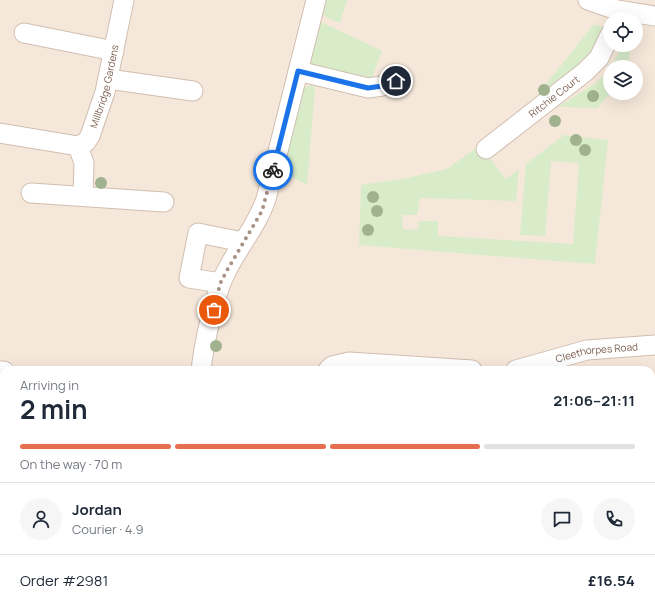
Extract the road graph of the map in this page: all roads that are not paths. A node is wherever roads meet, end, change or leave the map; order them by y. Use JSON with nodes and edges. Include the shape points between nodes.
{"nodes":[{"id":1,"x":124,"y":0,"type":"edge"},
{"id":2,"x":316,"y":0,"type":"edge"},
{"id":3,"x":588,"y":0,"type":"edge"},
{"id":4,"x":610,"y":12,"type":"edge"},
{"id":5,"x":643,"y":16,"type":"edge"},
{"id":6,"x":655,"y":16,"type":"edge"},
{"id":7,"x":24,"y":33,"type":"dead end"},
{"id":8,"x":603,"y":50,"type":"edge"},
{"id":9,"x":114,"y":51,"type":"junction"},
{"id":10,"x":298,"y":71,"type":"junction"},
{"id":11,"x":108,"y":79,"type":"junction"},
{"id":12,"x":396,"y":81,"type":"dead end"},
{"id":13,"x":193,"y":91,"type":"dead end"},
{"id":14,"x":0,"y":133,"type":"edge"},
{"id":15,"x":78,"y":146,"type":"junction"},
{"id":16,"x":486,"y":149,"type":"dead end"},
{"id":17,"x":31,"y":193,"type":"dead end"},
{"id":18,"x":83,"y":196,"type":"junction"},
{"id":19,"x":164,"y":202,"type":"dead end"},
{"id":20,"x":243,"y":242,"type":"junction"},
{"id":21,"x":220,"y":284,"type":"junction"},
{"id":22,"x":655,"y":345,"type":"edge"},
{"id":23,"x":202,"y":366,"type":"edge"},
{"id":24,"x":332,"y":366,"type":"edge"},
{"id":25,"x":410,"y":366,"type":"edge"},
{"id":26,"x":530,"y":366,"type":"edge"}],
"edges":[{"from":1,"to":9,"type":"street","name":"Millbridge Gardens"},
{"from":2,"to":10,"type":"street"},
{"from":3,"to":4,"type":"street"},
{"from":5,"to":6,"type":"street"},
{"from":7,"to":9,"type":"street"},
{"from":8,"to":16,"type":"street","name":"Ritchie Court","via":[[586,72]]},
{"from":9,"to":11,"type":"street","name":"Millbridge Gardens"},
{"from":10,"to":12,"type":"street","via":[[368,88]]},
{"from":10,"to":20,"type":"street","via":[[266,199],[257,221]]},
{"from":11,"to":13,"type":"street"},
{"from":11,"to":15,"type":"street","name":"Millbridge Gardens","via":[[90,136],[86,142]]},
{"from":14,"to":15,"type":"street"},
{"from":15,"to":18,"type":"street","via":[[84,163]]},
{"from":17,"to":18,"type":"street"},
{"from":18,"to":19,"type":"street"},
{"from":20,"to":21,"type":"street"},
{"from":20,"to":21,"type":"street","via":[[198,233],[190,278]]},
{"from":21,"to":23,"type":"street"},
{"from":22,"to":26,"type":"street","name":"Cleethorpes Road","via":[[587,350]]},
{"from":24,"to":25,"type":"street","via":[[349,362]]}]}
